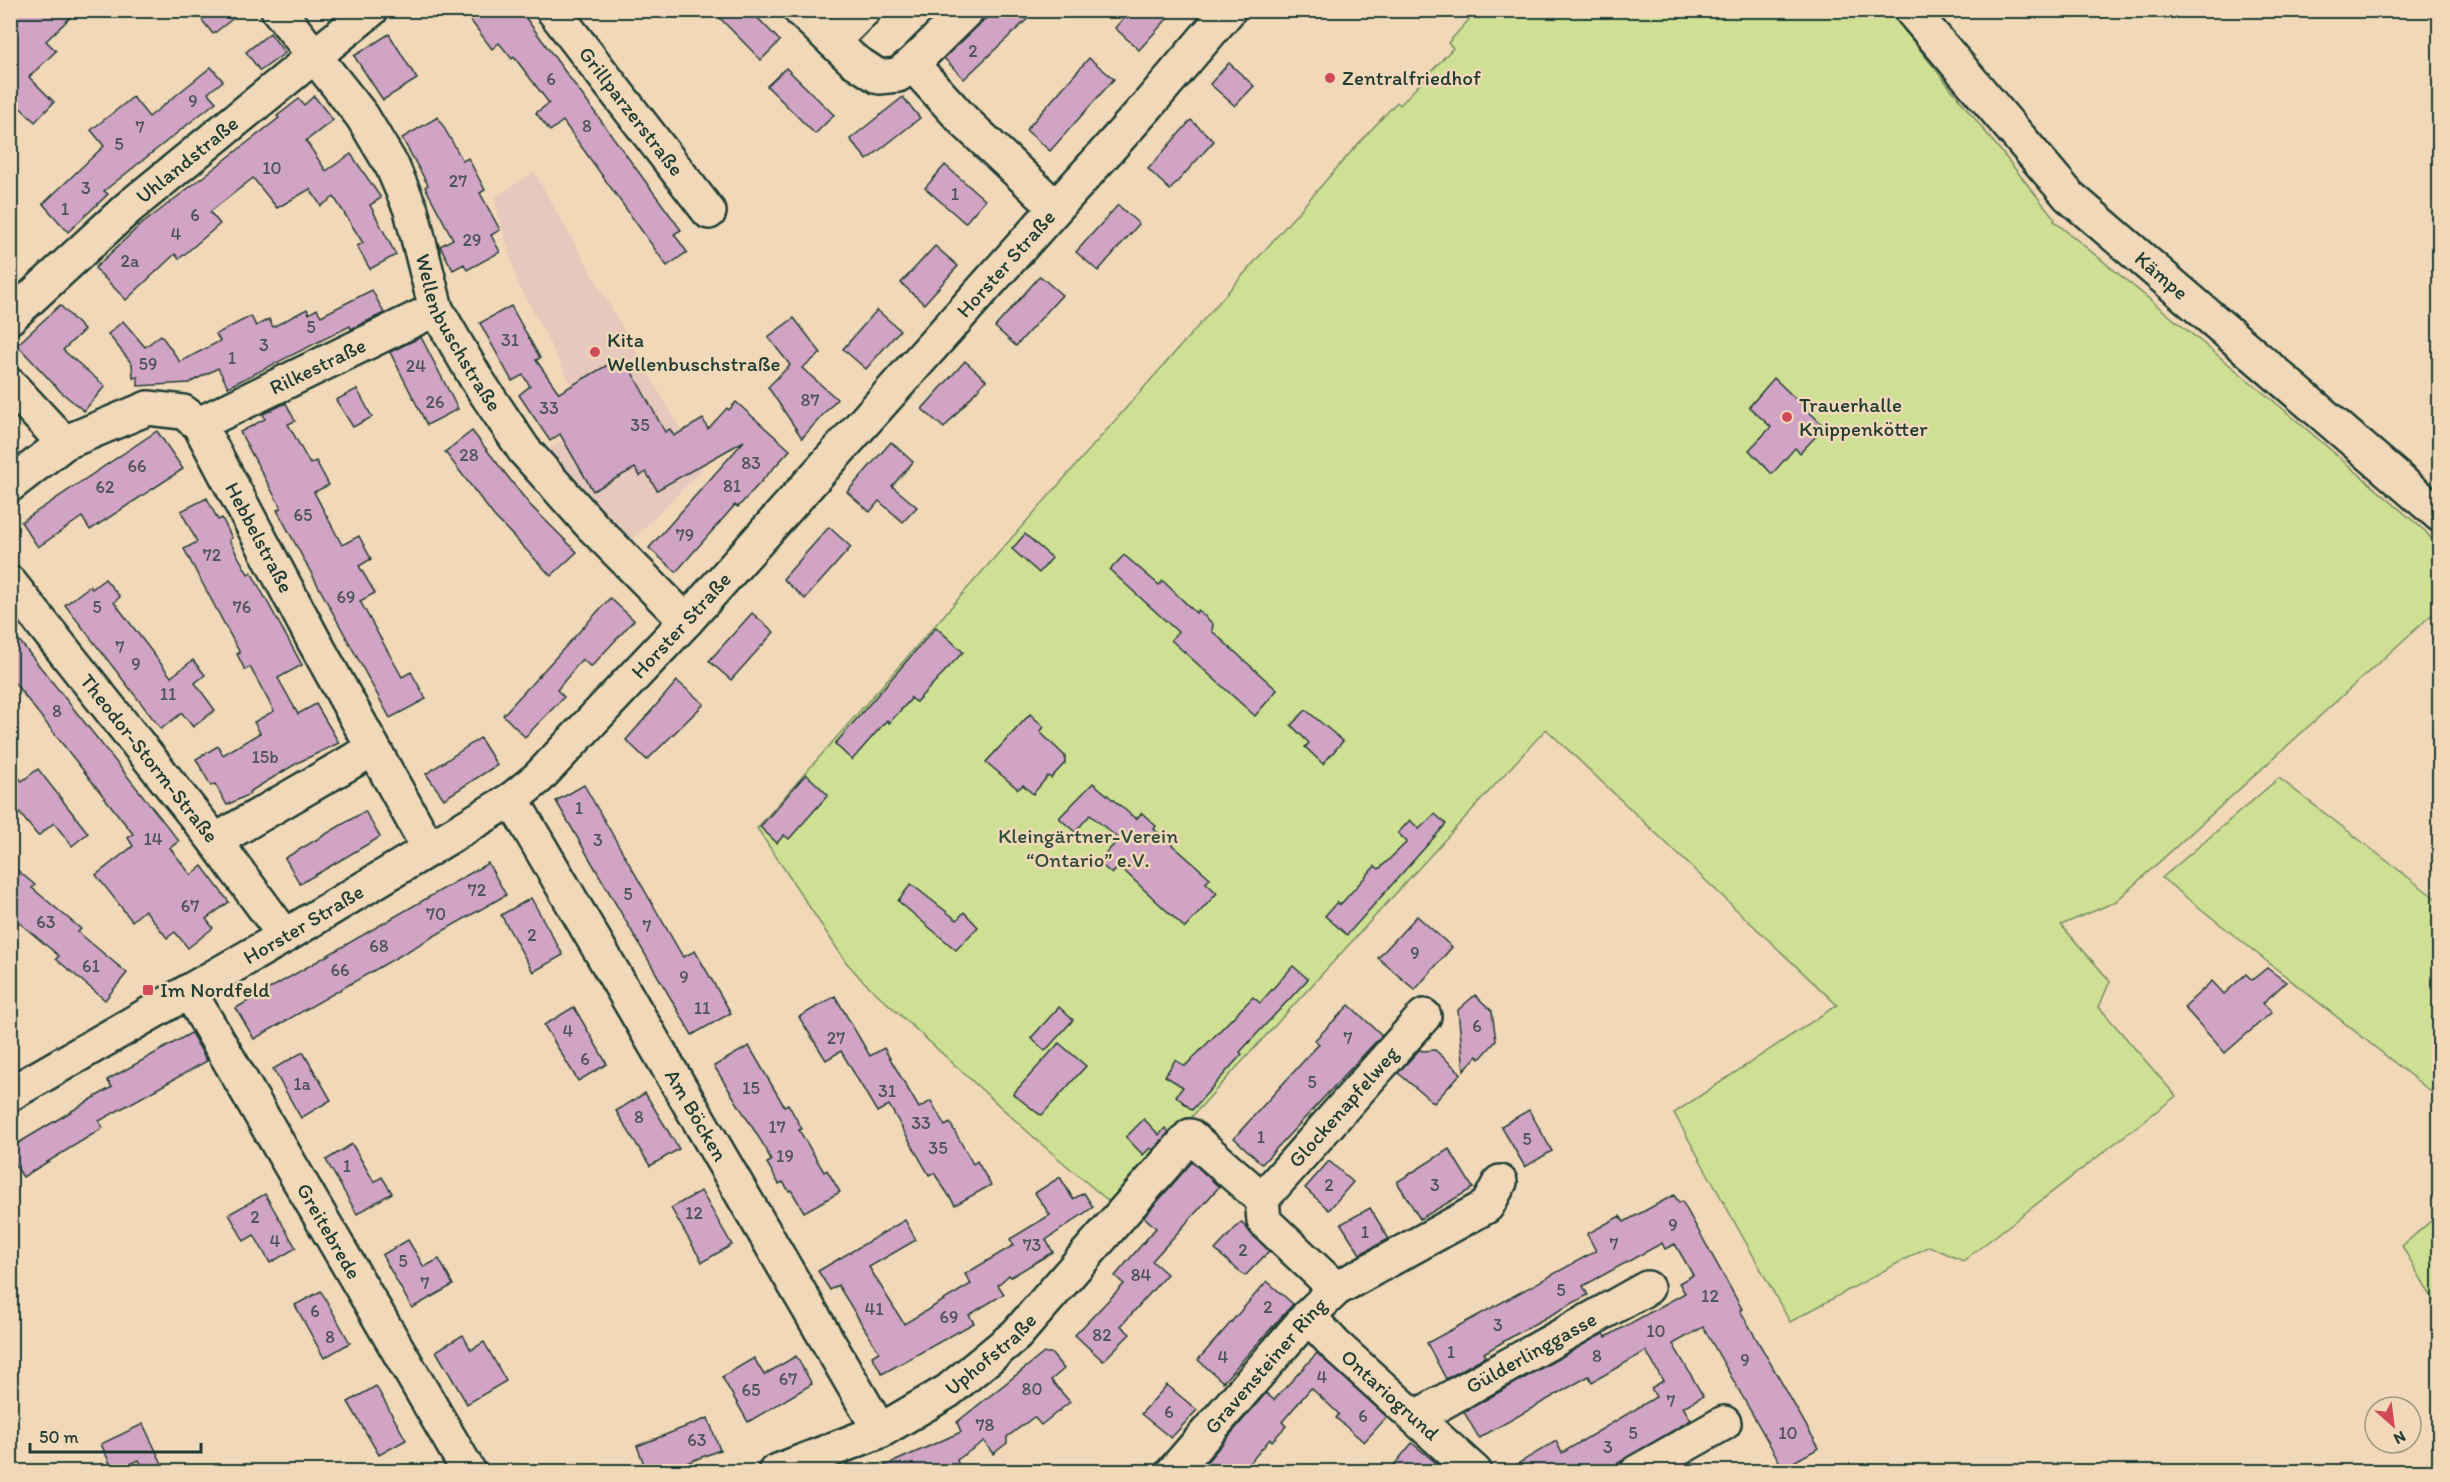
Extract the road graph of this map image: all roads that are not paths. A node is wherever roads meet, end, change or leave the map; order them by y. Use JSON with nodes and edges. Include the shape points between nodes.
{"nodes":[{"id":1,"x":278,"y":10,"type":"edge"},
{"id":2,"x":371,"y":10,"type":"edge"},
{"id":3,"x":553,"y":10,"type":"edge"},
{"id":4,"x":800,"y":10,"type":"edge"},
{"id":5,"x":864,"y":10,"type":"edge"},
{"id":6,"x":967,"y":10,"type":"edge"},
{"id":7,"x":1229,"y":10,"type":"edge"},
{"id":8,"x":1911,"y":10,"type":"edge"},
{"id":9,"x":833,"y":41,"type":"junction"},
{"id":10,"x":316,"y":56,"type":"junction"},
{"id":11,"x":912,"y":64,"type":"junction"},
{"id":12,"x":1055,"y":207,"type":"junction"},
{"id":13,"x":709,"y":212,"type":"dead end"},
{"id":14,"x":436,"y":309,"type":"junction"},
{"id":15,"x":10,"y":317,"type":"edge"},
{"id":16,"x":10,"y":385,"type":"edge"},
{"id":17,"x":199,"y":424,"type":"junction"},
{"id":18,"x":64,"y":443,"type":"junction"},
{"id":19,"x":10,"y":485,"type":"edge"},
{"id":20,"x":2439,"y":514,"type":"edge"},
{"id":21,"x":10,"y":583,"type":"edge"},
{"id":22,"x":686,"y":621,"type":"junction"},
{"id":23,"x":373,"y":749,"type":"junction"},
{"id":24,"x":512,"y":799,"type":"junction"},
{"id":25,"x":215,"y":841,"type":"junction"},
{"id":26,"x":429,"y":849,"type":"junction"},
{"id":27,"x":285,"y":936,"type":"junction"},
{"id":28,"x":189,"y":991,"type":"junction"},
{"id":29,"x":1424,"y":1016,"type":"dead end"},
{"id":30,"x":10,"y":1094,"type":"edge"},
{"id":31,"x":1500,"y":1182,"type":"dead end"},
{"id":32,"x":1262,"y":1199,"type":"junction"},
{"id":33,"x":1647,"y":1288,"type":"dead end"},
{"id":34,"x":1336,"y":1289,"type":"junction"},
{"id":35,"x":1308,"y":1316,"type":"junction"},
{"id":36,"x":1416,"y":1417,"type":"junction"},
{"id":37,"x":1724,"y":1423,"type":"dead end"},
{"id":38,"x":880,"y":1431,"type":"junction"},
{"id":39,"x":469,"y":1472,"type":"edge"},
{"id":40,"x":775,"y":1472,"type":"edge"},
{"id":41,"x":1173,"y":1472,"type":"edge"},
{"id":42,"x":1474,"y":1472,"type":"edge"},
{"id":43,"x":1637,"y":1472,"type":"edge"}],
"edges":[{"from":1,"to":10,"type":"street","name":"Wellenbuschstraße"},
{"from":2,"to":10,"type":"street","name":"Uhlandstraße"},
{"from":3,"to":13,"type":"street","name":"Grillparzerstraße"},
{"from":4,"to":9,"type":"street"},
{"from":5,"to":9,"type":"street"},
{"from":6,"to":11,"type":"street"},
{"from":7,"to":12,"type":"street","name":"Horster Straße"},
{"from":8,"to":20,"type":"street","name":"Kämpe","via":[[2069,196]]},
{"from":9,"to":11,"type":"street","via":[[852,60],[879,77],[898,75]]},
{"from":10,"to":14,"type":"street","name":"Wellenbuschstraße","via":[[362,116],[392,166],[411,210]]},
{"from":10,"to":15,"type":"street","name":"Uhlandstraße","via":[[128,208]]},
{"from":11,"to":12,"type":"street","via":[[963,120]]},
{"from":12,"to":22,"type":"street","name":"Horster Straße"},
{"from":14,"to":17,"type":"street","name":"Rilkestraße"},
{"from":14,"to":22,"type":"street","name":"Wellenbuschstraße","via":[[524,450]]},
{"from":16,"to":18,"type":"street"},
{"from":17,"to":18,"type":"street","via":[[183,412],[148,408]]},
{"from":17,"to":23,"type":"street","name":"Hebbelstraße"},
{"from":18,"to":19,"type":"street"},
{"from":21,"to":25,"type":"street","name":"Theodor-Storm-Straße"},
{"from":22,"to":24,"type":"street","name":"Horster Straße","via":[[565,751]]},
{"from":23,"to":25,"type":"street"},
{"from":23,"to":26,"type":"street","name":"Hebbelstraße"},
{"from":24,"to":26,"type":"street","name":"Horster Straße"},
{"from":24,"to":38,"type":"street","name":"Am Böcken"},
{"from":25,"to":27,"type":"street","name":"Theodor-Storm-Straße"},
{"from":26,"to":27,"type":"street","name":"Horster Straße"},
{"from":27,"to":28,"type":"street","name":"Horster Straße"},
{"from":28,"to":30,"type":"street","name":"Horster Straße"},
{"from":28,"to":39,"type":"street","name":"Greitebrede"},
{"from":29,"to":32,"type":"street","name":"Glockenapfelweg"},
{"from":31,"to":34,"type":"street","name":"Gravensteiner Ring","via":[[1487,1206]]},
{"from":32,"to":34,"type":"street","via":[[1264,1221]]},
{"from":32,"to":38,"type":"street","name":"Uphofstraße","via":[[1190,1136],[1016,1335],[948,1391]]},
{"from":33,"to":36,"type":"street","name":"Gülderlinggasse"},
{"from":34,"to":35,"type":"street","name":"Gravensteiner Ring"},
{"from":35,"to":36,"type":"street","name":"Ontariogrund"},
{"from":35,"to":41,"type":"street","name":"Gravensteiner Ring"},
{"from":36,"to":42,"type":"street","name":"Ontariogrund"},
{"from":37,"to":43,"type":"street"},
{"from":38,"to":40,"type":"street","name":"Uphofstraße"}]}
